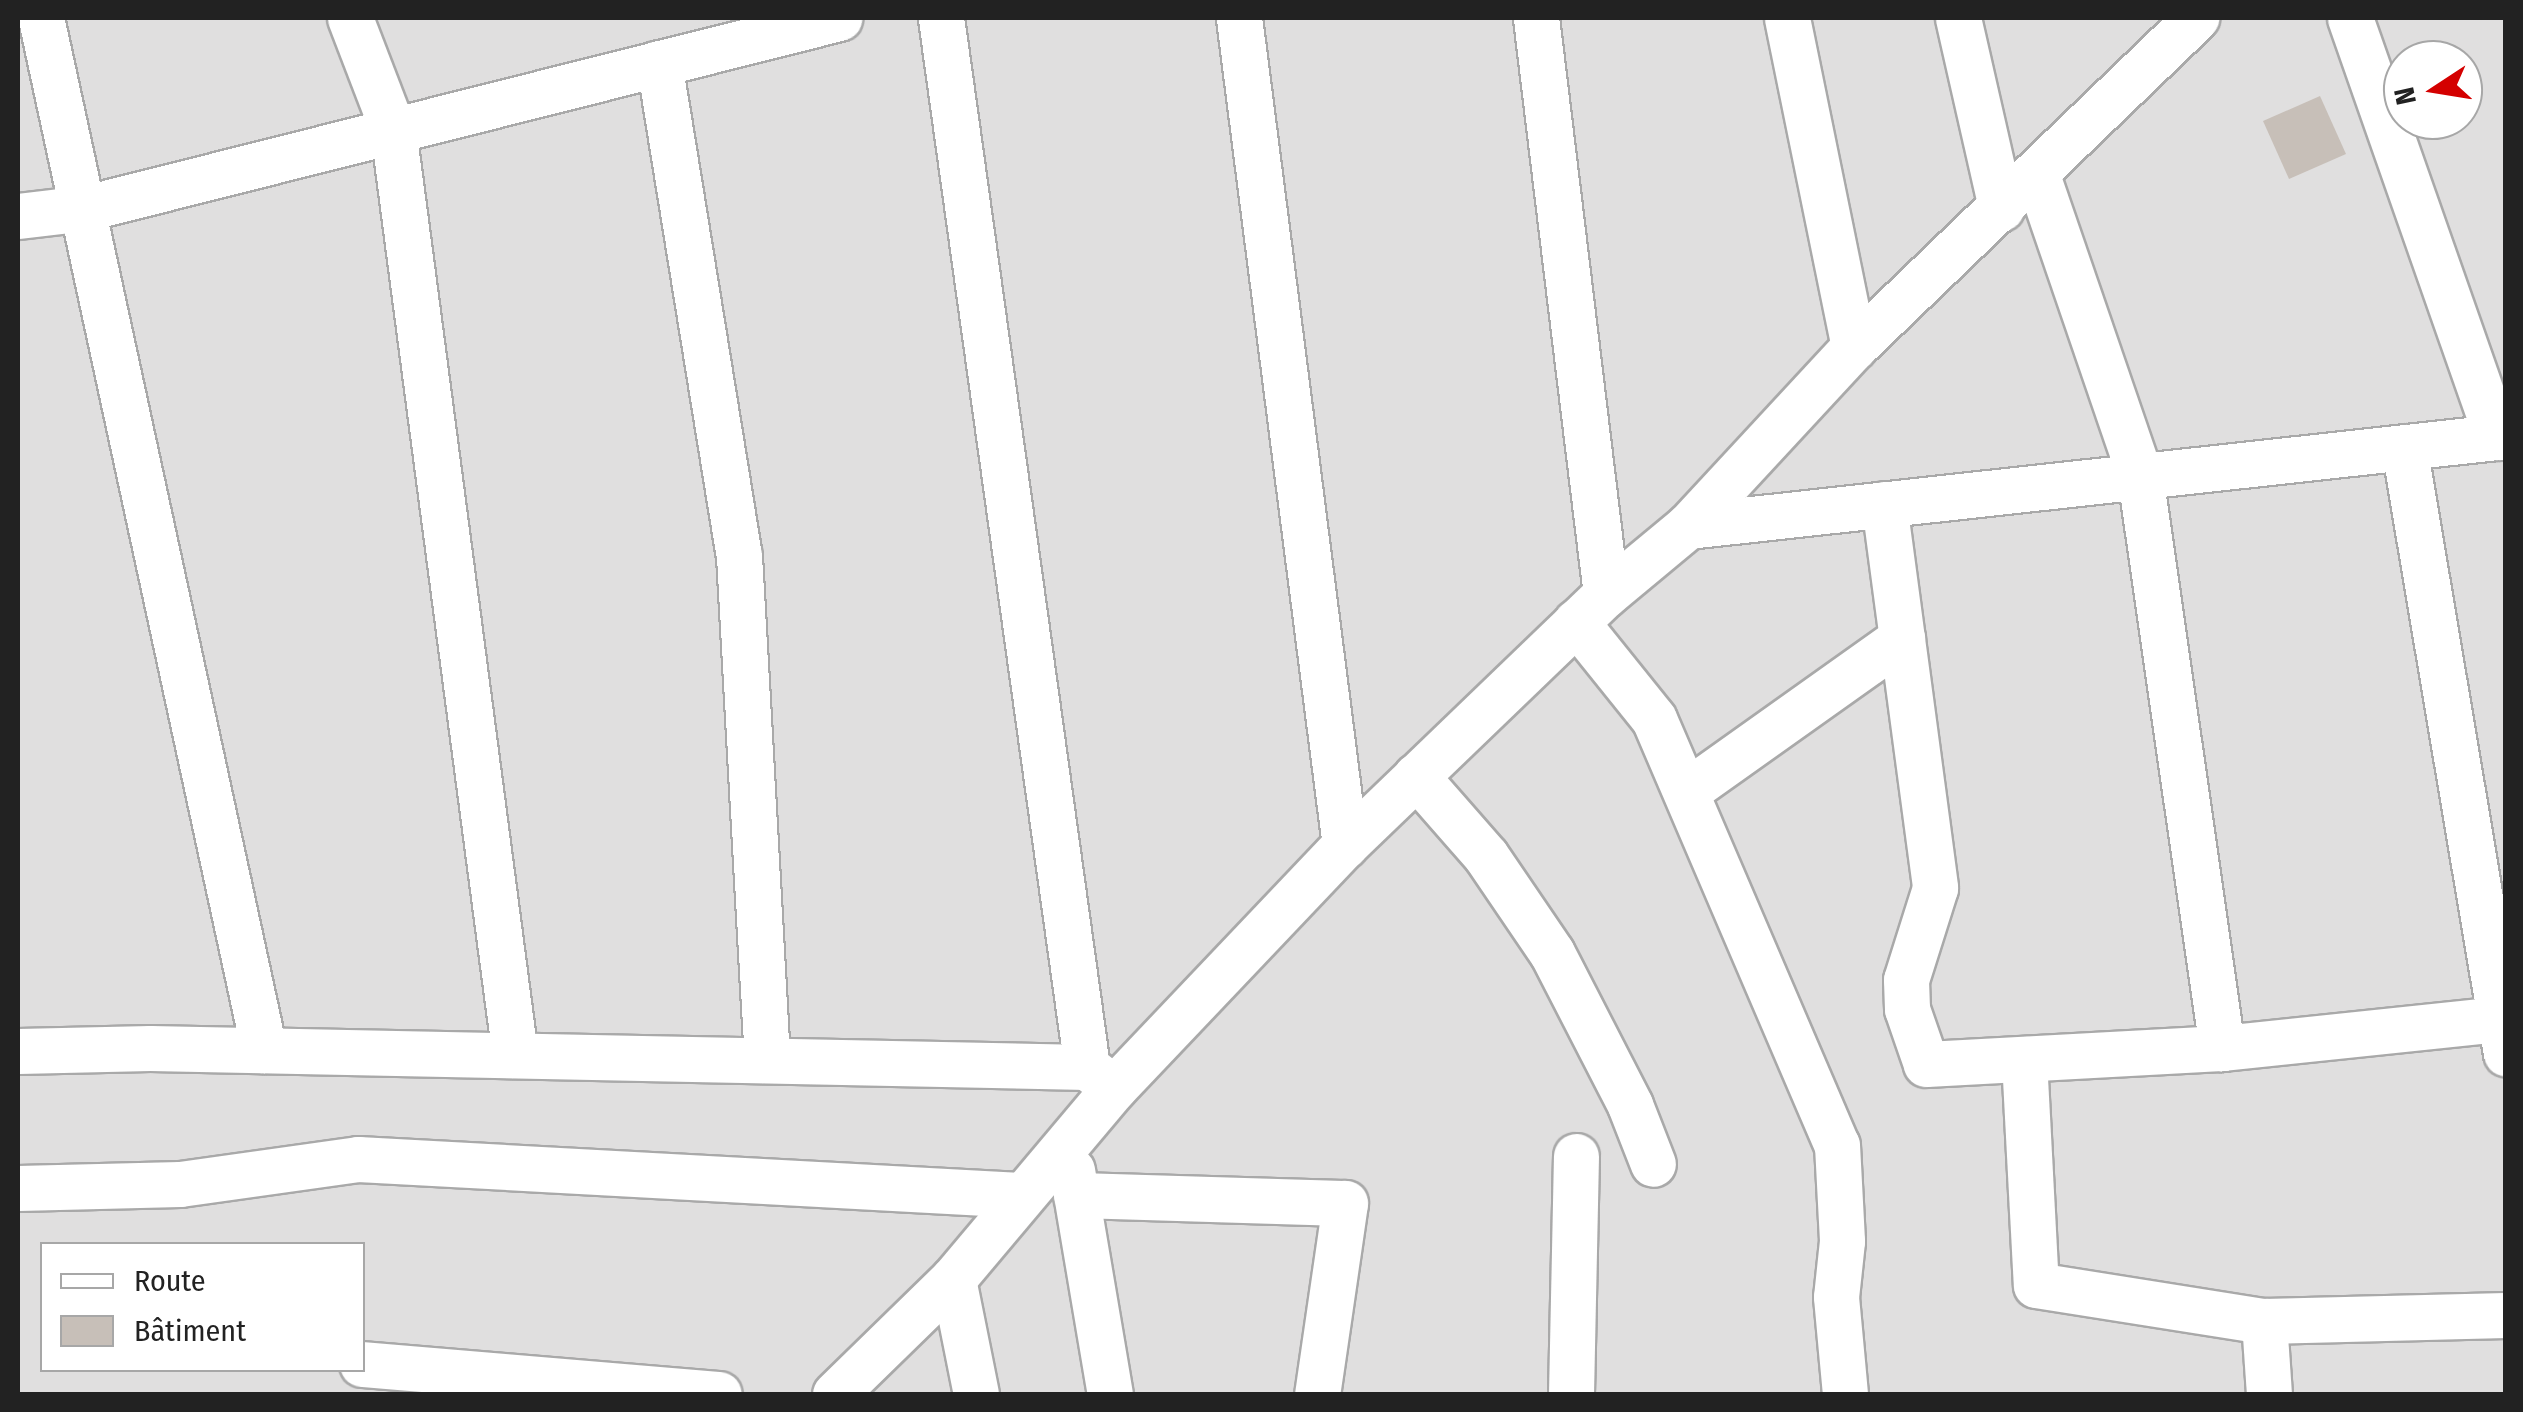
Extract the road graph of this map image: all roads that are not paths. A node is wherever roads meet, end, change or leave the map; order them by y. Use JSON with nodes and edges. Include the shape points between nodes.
{"nodes":[{"id":1,"x":41,"y":18,"type":"edge"},
{"id":2,"x":350,"y":18,"type":"edge"},
{"id":3,"x":839,"y":18,"type":"edge"},
{"id":4,"x":941,"y":18,"type":"edge"},
{"id":5,"x":1239,"y":18,"type":"edge"},
{"id":6,"x":1536,"y":18,"type":"edge"},
{"id":7,"x":1787,"y":18,"type":"edge"},
{"id":8,"x":1958,"y":18,"type":"edge"},
{"id":9,"x":2196,"y":18,"type":"edge"},
{"id":10,"x":2350,"y":18,"type":"edge"},
{"id":11,"x":714,"y":33,"type":"edge"},
{"id":12,"x":659,"y":63,"type":"junction"},
{"id":13,"x":393,"y":130,"type":"junction"},
{"id":14,"x":2037,"y":175,"type":"junction"},
{"id":15,"x":86,"y":208,"type":"junction"},
{"id":16,"x":2001,"y":208,"type":"junction"},
{"id":17,"x":18,"y":216,"type":"edge"},
{"id":18,"x":1854,"y":347,"type":"junction"},
{"id":19,"x":2502,"y":437,"type":"edge"},
{"id":20,"x":2404,"y":447,"type":"junction"},
{"id":21,"x":2140,"y":476,"type":"junction"},
{"id":22,"x":1884,"y":504,"type":"junction"},
{"id":23,"x":1688,"y":526,"type":"junction"},
{"id":24,"x":1591,"y":608,"type":"junction"},
{"id":25,"x":1902,"y":638,"type":"junction"},
{"id":26,"x":1416,"y":776,"type":"junction"},
{"id":27,"x":1687,"y":791,"type":"junction"},
{"id":28,"x":1345,"y":844,"type":"junction"},
{"id":29,"x":2504,"y":1030,"type":"edge"},
{"id":30,"x":19,"y":1044,"type":"edge"},
{"id":31,"x":2222,"y":1048,"type":"junction"},
{"id":32,"x":264,"y":1050,"type":"junction"},
{"id":33,"x":514,"y":1055,"type":"junction"},
{"id":34,"x":2024,"y":1058,"type":"junction"},
{"id":35,"x":767,"y":1060,"type":"junction"},
{"id":36,"x":1100,"y":1077,"type":"junction"},
{"id":37,"x":1067,"y":1142,"type":"junction"},
{"id":38,"x":1576,"y":1156,"type":"dead end"},
{"id":39,"x":1653,"y":1164,"type":"dead end"},
{"id":40,"x":18,"y":1188,"type":"edge"},
{"id":41,"x":1020,"y":1195,"type":"junction"},
{"id":42,"x":1076,"y":1195,"type":"junction"},
{"id":43,"x":953,"y":1279,"type":"junction"},
{"id":44,"x":2506,"y":1316,"type":"edge"},
{"id":45,"x":2264,"y":1321,"type":"junction"},
{"id":46,"x":365,"y":1364,"type":"edge"},
{"id":47,"x":718,"y":1394,"type":"edge"},
{"id":48,"x":835,"y":1394,"type":"edge"},
{"id":49,"x":976,"y":1394,"type":"edge"},
{"id":50,"x":1110,"y":1394,"type":"edge"},
{"id":51,"x":1317,"y":1394,"type":"edge"},
{"id":52,"x":1571,"y":1394,"type":"edge"},
{"id":53,"x":1846,"y":1394,"type":"edge"},
{"id":54,"x":2269,"y":1394,"type":"edge"}],
"edges":[{"from":1,"to":15,"type":"street"},
{"from":2,"to":13,"type":"street"},
{"from":3,"to":11,"type":"street"},
{"from":4,"to":36,"type":"street"},
{"from":5,"to":28,"type":"street"},
{"from":6,"to":24,"type":"street"},
{"from":7,"to":18,"type":"street"},
{"from":8,"to":16,"type":"street"},
{"from":9,"to":14,"type":"street"},
{"from":10,"to":19,"type":"street"},
{"from":11,"to":12,"type":"street"},
{"from":12,"to":13,"type":"street"},
{"from":12,"to":35,"type":"street","via":[[739,556]]},
{"from":13,"to":15,"type":"street"},
{"from":13,"to":33,"type":"street"},
{"from":14,"to":16,"type":"street"},
{"from":14,"to":21,"type":"street"},
{"from":15,"to":17,"type":"street"},
{"from":15,"to":32,"type":"street"},
{"from":16,"to":18,"type":"street"},
{"from":18,"to":23,"type":"street"},
{"from":19,"to":20,"type":"street"},
{"from":20,"to":21,"type":"street"},
{"from":20,"to":29,"type":"street"},
{"from":21,"to":22,"type":"street"},
{"from":21,"to":31,"type":"street"},
{"from":22,"to":23,"type":"street"},
{"from":22,"to":25,"type":"street"},
{"from":23,"to":24,"type":"street"},
{"from":24,"to":26,"type":"street"},
{"from":24,"to":27,"type":"street"},
{"from":25,"to":27,"type":"street"},
{"from":25,"to":34,"type":"street","via":[[1935,888],[1906,980],[1907,1009],[1926,1064]]},
{"from":26,"to":28,"type":"street"},
{"from":26,"to":39,"type":"street","via":[[1486,856],[1552,953]]},
{"from":27,"to":53,"type":"street","via":[[1837,1145],[1842,1241],[1836,1297]]},
{"from":28,"to":36,"type":"street"},
{"from":29,"to":31,"type":"street"},
{"from":30,"to":32,"type":"street"},
{"from":31,"to":34,"type":"street"},
{"from":32,"to":33,"type":"street"},
{"from":33,"to":35,"type":"street"},
{"from":34,"to":45,"type":"street","via":[[2036,1285]]},
{"from":35,"to":36,"type":"street"},
{"from":36,"to":37,"type":"street"},
{"from":37,"to":41,"type":"street"},
{"from":37,"to":42,"type":"street"},
{"from":38,"to":52,"type":"street"},
{"from":40,"to":41,"type":"street","via":[[180,1184],[358,1159]]},
{"from":41,"to":43,"type":"street"},
{"from":42,"to":50,"type":"street"},
{"from":42,"to":51,"type":"street","via":[[1345,1203]]},
{"from":43,"to":48,"type":"street"},
{"from":43,"to":49,"type":"street"},
{"from":44,"to":45,"type":"street"},
{"from":45,"to":54,"type":"street"},
{"from":46,"to":47,"type":"street"}]}
